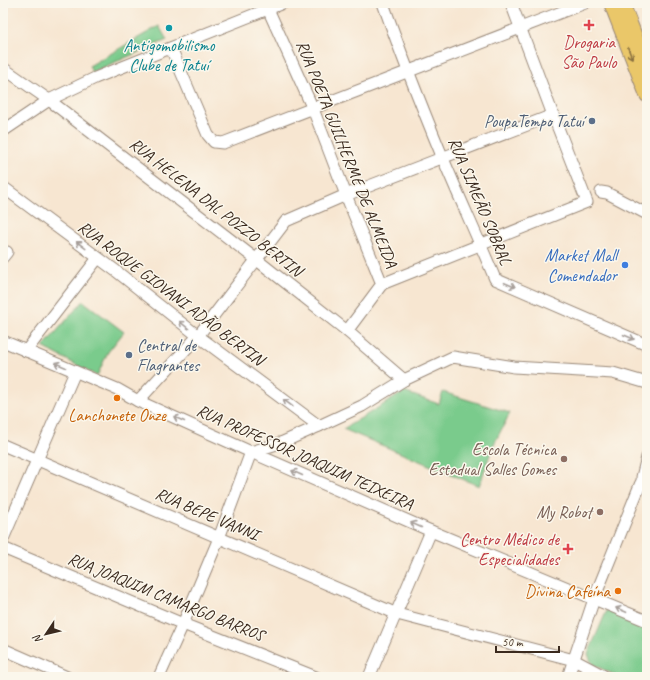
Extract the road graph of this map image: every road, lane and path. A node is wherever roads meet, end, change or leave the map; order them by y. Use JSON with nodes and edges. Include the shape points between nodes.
{"nodes":[{"id":1,"x":283,"y":3,"type":"edge"},
{"id":2,"x":383,"y":3,"type":"edge"},
{"id":3,"x":511,"y":3,"type":"edge"},
{"id":4,"x":585,"y":3,"type":"edge"},
{"id":5,"x":611,"y":3,"type":"edge"},
{"id":6,"x":622,"y":3,"type":"edge"},
{"id":7,"x":268,"y":9,"type":"junction"},
{"id":8,"x":521,"y":28,"type":"junction"},
{"id":9,"x":171,"y":48,"type":"junction"},
{"id":10,"x":647,"y":67,"type":"edge"},
{"id":11,"x":3,"y":68,"type":"edge"},
{"id":12,"x":408,"y":72,"type":"junction"},
{"id":13,"x":647,"y":94,"type":"edge"},
{"id":14,"x":49,"y":100,"type":"junction"},
{"id":15,"x":313,"y":109,"type":"junction"},
{"id":16,"x":553,"y":115,"type":"junction"},
{"id":17,"x":3,"y":131,"type":"edge"},
{"id":18,"x":443,"y":158,"type":"junction"},
{"id":19,"x":3,"y":187,"type":"edge"},
{"id":20,"x":601,"y":192,"type":"dead end"},
{"id":21,"x":346,"y":195,"type":"junction"},
{"id":22,"x":647,"y":214,"type":"edge"},
{"id":23,"x":481,"y":245,"type":"junction"},
{"id":24,"x":98,"y":258,"type":"junction"},
{"id":25,"x":257,"y":260,"type":"junction"},
{"id":26,"x":382,"y":284,"type":"junction"},
{"id":27,"x":347,"y":331,"type":"junction"},
{"id":28,"x":198,"y":336,"type":"junction"},
{"id":29,"x":3,"y":341,"type":"edge"},
{"id":30,"x":647,"y":345,"type":"edge"},
{"id":31,"x":26,"y":351,"type":"junction"},
{"id":32,"x":75,"y":372,"type":"junction"},
{"id":33,"x":404,"y":380,"type":"junction"},
{"id":34,"x":647,"y":383,"type":"edge"},
{"id":35,"x":138,"y":401,"type":"junction"},
{"id":36,"x":319,"y":426,"type":"junction"},
{"id":37,"x":3,"y":445,"type":"edge"},
{"id":38,"x":251,"y":452,"type":"junction"},
{"id":39,"x":647,"y":457,"type":"edge"},
{"id":40,"x":37,"y":460,"type":"junction"},
{"id":41,"x":647,"y":471,"type":"edge"},
{"id":42,"x":640,"y":485,"type":"junction"},
{"id":43,"x":431,"y":531,"type":"junction"},
{"id":44,"x":220,"y":538,"type":"junction"},
{"id":45,"x":3,"y":539,"type":"edge"},
{"id":46,"x":3,"y":548,"type":"edge"},
{"id":47,"x":594,"y":599,"type":"junction"},
{"id":48,"x":396,"y":614,"type":"junction"},
{"id":49,"x":647,"y":621,"type":"edge"},
{"id":50,"x":184,"y":624,"type":"junction"},
{"id":51,"x":3,"y":649,"type":"edge"},
{"id":52,"x":574,"y":660,"type":"junction"},
{"id":53,"x":68,"y":677,"type":"edge"},
{"id":54,"x":159,"y":677,"type":"edge"},
{"id":55,"x":316,"y":677,"type":"edge"},
{"id":56,"x":370,"y":677,"type":"edge"},
{"id":57,"x":568,"y":677,"type":"edge"},
{"id":58,"x":606,"y":677,"type":"edge"}],
"edges":[{"from":1,"to":7,"type":"street"},
{"from":2,"to":12,"type":"street","name":"RUA SIMEÃO SOBRAL"},
{"from":3,"to":8,"type":"street"},
{"from":4,"to":8,"type":"street"},
{"from":5,"to":13,"type":"main road","one_way":true},
{"from":6,"to":10,"type":"main road"},
{"from":7,"to":9,"type":"street"},
{"from":7,"to":15,"type":"street","name":"RUA POETA GUILHERME DE ALMEIDA"},
{"from":8,"to":12,"type":"street"},
{"from":8,"to":16,"type":"street"},
{"from":9,"to":14,"type":"street","via":[[95,78]]},
{"from":9,"to":15,"type":"street","via":[[208,135],[214,142],[223,143]]},
{"from":11,"to":14,"type":"street","name":"RUA HELENA DAL POZZO BERTIN"},
{"from":12,"to":15,"type":"street"},
{"from":12,"to":18,"type":"street","name":"RUA SIMEÃO SOBRAL"},
{"from":14,"to":17,"type":"street"},
{"from":14,"to":25,"type":"street","name":"RUA HELENA DAL POZZO BERTIN"},
{"from":15,"to":21,"type":"street","name":"RUA POETA GUILHERME DE ALMEIDA"},
{"from":16,"to":18,"type":"street"},
{"from":16,"to":23,"type":"street","name":"RUA POETA GUILHERME DE ALMEIDA","via":[[587,202]]},
{"from":18,"to":21,"type":"street"},
{"from":18,"to":23,"type":"street","name":"RUA SIMEÃO SOBRAL"},
{"from":24,"to":19,"type":"street","name":"RUA ROQUE GIOVANI ADÃO BERTIN","one_way":true},
{"from":20,"to":22,"type":"street"},
{"from":21,"to":25,"type":"street","via":[[286,221]]},
{"from":21,"to":26,"type":"street","name":"RUA POETA GUILHERME DE ALMEIDA"},
{"from":23,"to":26,"type":"street","name":"RUA POETA GUILHERME DE ALMEIDA"},
{"from":23,"to":30,"type":"street","name":"RUA SIMEÃO SOBRAL","one_way":true,"via":[[495,279]]},
{"from":28,"to":24,"type":"street","name":"RUA ROQUE GIOVANI ADÃO BERTIN","one_way":true},
{"from":24,"to":31,"type":"street"},
{"from":25,"to":27,"type":"street","name":"RUA HELENA DAL POZZO BERTIN"},
{"from":25,"to":28,"type":"street"},
{"from":26,"to":27,"type":"street"},
{"from":27,"to":33,"type":"street","name":"RUA HELENA DAL POZZO BERTIN"},
{"from":28,"to":35,"type":"street"},
{"from":36,"to":28,"type":"street","name":"RUA ROQUE GIOVANI ADÃO BERTIN","one_way":true},
{"from":29,"to":31,"type":"street","name":"RUA PROFESSOR JOAQUIM TEIXEIRA"},
{"from":32,"to":31,"type":"street","name":"RUA PROFESSOR JOAQUIM TEIXEIRA","one_way":true},
{"from":32,"to":35,"type":"street","name":"RUA PROFESSOR JOAQUIM TEIXEIRA","via":[[117,389]]},
{"from":32,"to":40,"type":"street"},
{"from":33,"to":34,"type":"street","via":[[453,357],[514,367],[613,373]]},
{"from":33,"to":36,"type":"street","via":[[362,406]]},
{"from":38,"to":35,"type":"street","name":"RUA PROFESSOR JOAQUIM TEIXEIRA","one_way":true},
{"from":36,"to":38,"type":"street","via":[[283,442]]},
{"from":37,"to":40,"type":"street","name":"RUA BEPE VANNI"},
{"from":43,"to":38,"type":"street","name":"RUA PROFESSOR JOAQUIM TEIXEIRA","one_way":true},
{"from":38,"to":44,"type":"street"},
{"from":39,"to":42,"type":"street"},
{"from":40,"to":44,"type":"street","name":"RUA BEPE VANNI"},
{"from":40,"to":45,"type":"street"},
{"from":41,"to":42,"type":"street"},
{"from":42,"to":47,"type":"street"},
{"from":43,"to":47,"type":"street","name":"RUA PROFESSOR JOAQUIM TEIXEIRA"},
{"from":43,"to":48,"type":"street"},
{"from":44,"to":48,"type":"street","name":"RUA BEPE VANNI"},
{"from":44,"to":50,"type":"street"},
{"from":46,"to":50,"type":"street","name":"RUA JOAQUIM CAMARGO BARROS"},
{"from":49,"to":47,"type":"street","name":"RUA PROFESSOR JOAQUIM TEIXEIRA","one_way":true},
{"from":47,"to":52,"type":"street"},
{"from":48,"to":52,"type":"street","name":"RUA BEPE VANNI"},
{"from":48,"to":56,"type":"street"},
{"from":50,"to":54,"type":"street"},
{"from":50,"to":55,"type":"street","name":"RUA JOAQUIM CAMARGO BARROS"},
{"from":51,"to":53,"type":"street"},
{"from":52,"to":57,"type":"street"},
{"from":52,"to":58,"type":"street","name":"RUA BEPE VANNI"}]}
